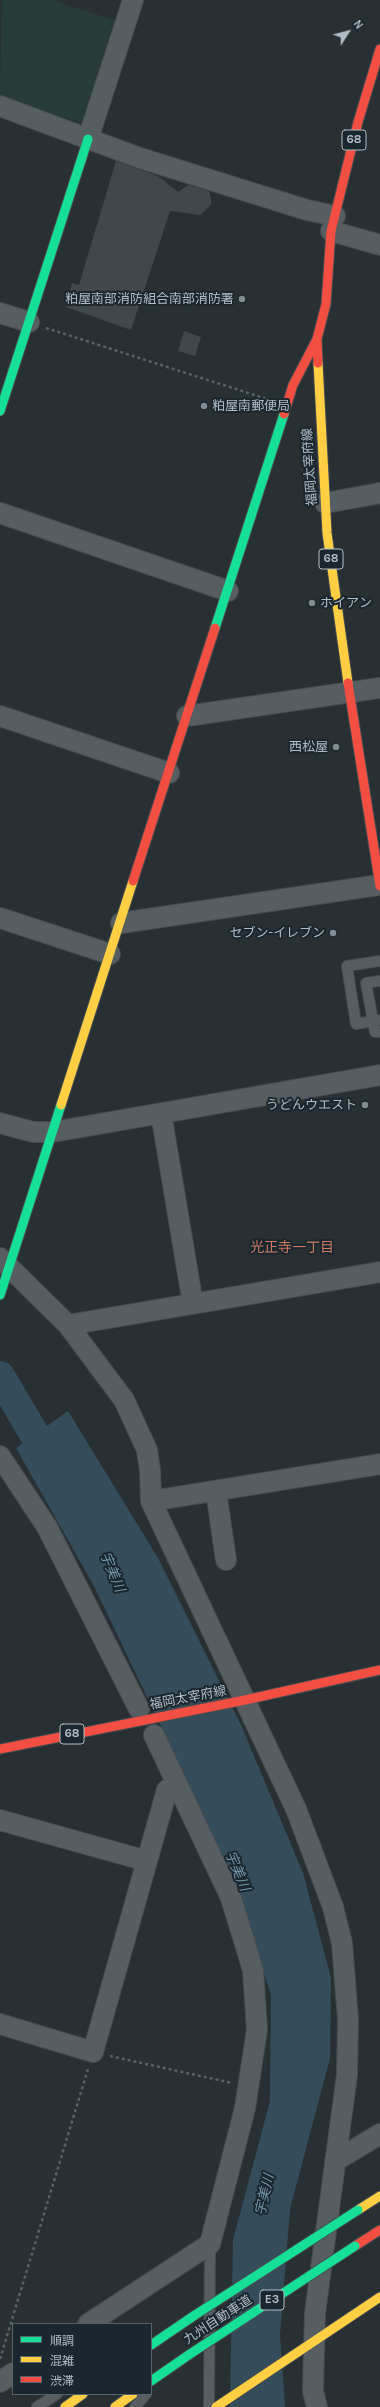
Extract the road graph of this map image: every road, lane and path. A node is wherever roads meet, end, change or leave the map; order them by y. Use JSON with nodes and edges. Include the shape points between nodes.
{"nodes":[{"id":1,"x":133,"y":0,"type":"edge"},
{"id":2,"x":380,"y":50,"type":"edge"},
{"id":3,"x":0,"y":106,"type":"edge"},
{"id":4,"x":88,"y":139,"type":"junction"},
{"id":5,"x":333,"y":224,"type":"junction"},
{"id":6,"x":380,"y":245,"type":"edge"},
{"id":7,"x":0,"y":313,"type":"edge"},
{"id":8,"x":29,"y":322,"type":"junction"},
{"id":9,"x":316,"y":339,"type":"junction"},
{"id":10,"x":287,"y":406,"type":"junction"},
{"id":11,"x":0,"y":411,"type":"edge"},
{"id":12,"x":380,"y":493,"type":"edge"},
{"id":13,"x":325,"y":503,"type":"junction"},
{"id":14,"x":0,"y":513,"type":"edge"},
{"id":15,"x":228,"y":591,"type":"junction"},
{"id":16,"x":380,"y":688,"type":"edge"},
{"id":17,"x":349,"y":693,"type":"junction"},
{"id":18,"x":0,"y":716,"type":"edge"},
{"id":19,"x":187,"y":716,"type":"junction"},
{"id":20,"x":169,"y":773,"type":"junction"},
{"id":21,"x":380,"y":886,"type":"edge"},
{"id":22,"x":0,"y":918,"type":"edge"},
{"id":23,"x":121,"y":923,"type":"junction"},
{"id":24,"x":110,"y":954,"type":"junction"},
{"id":25,"x":380,"y":962,"type":"edge"},
{"id":26,"x":380,"y":981,"type":"edge"},
{"id":27,"x":377,"y":1020,"type":"edge"},
{"id":28,"x":380,"y":1032,"type":"edge"},
{"id":29,"x":380,"y":1074,"type":"edge"},
{"id":30,"x":161,"y":1113,"type":"junction"},
{"id":31,"x":0,"y":1123,"type":"edge"},
{"id":32,"x":53,"y":1132,"type":"junction"},
{"id":33,"x":5,"y":1262,"type":"edge"},
{"id":34,"x":380,"y":1272,"type":"edge"},
{"id":35,"x":1,"y":1291,"type":"edge"},
{"id":36,"x":193,"y":1304,"type":"junction"},
{"id":37,"x":68,"y":1325,"type":"junction"},
{"id":38,"x":0,"y":1456,"type":"edge"},
{"id":39,"x":380,"y":1464,"type":"edge"},
{"id":40,"x":216,"y":1491,"type":"junction"},
{"id":41,"x":151,"y":1502,"type":"junction"},
{"id":42,"x":226,"y":1560,"type":"dead end"},
{"id":43,"x":380,"y":1670,"type":"edge"},
{"id":44,"x":245,"y":1700,"type":"junction"},
{"id":45,"x":146,"y":1721,"type":"junction"},
{"id":46,"x":0,"y":1749,"type":"edge"},
{"id":47,"x":167,"y":1790,"type":"dead end"},
{"id":48,"x":0,"y":1820,"type":"edge"},
{"id":49,"x":147,"y":1861,"type":"junction"},
{"id":50,"x":0,"y":2024,"type":"edge"},
{"id":51,"x":93,"y":2052,"type":"junction"},
{"id":52,"x":244,"y":2108,"type":"junction"},
{"id":53,"x":380,"y":2134,"type":"edge"},
{"id":54,"x":335,"y":2162,"type":"junction"},
{"id":55,"x":380,"y":2196,"type":"edge"},
{"id":56,"x":380,"y":2230,"type":"edge"},
{"id":57,"x":210,"y":2244,"type":"junction"},
{"id":58,"x":380,"y":2297,"type":"edge"},
{"id":59,"x":90,"y":2323,"type":"edge"},
{"id":60,"x":310,"y":2342,"type":"junction"},
{"id":61,"x":152,"y":2344,"type":"edge"},
{"id":62,"x":0,"y":2359,"type":"edge"},
{"id":63,"x":162,"y":2373,"type":"junction"},
{"id":64,"x":12,"y":2374,"type":"edge"},
{"id":65,"x":152,"y":2380,"type":"edge"},
{"id":66,"x":0,"y":2382,"type":"edge"},
{"id":67,"x":152,"y":2387,"type":"edge"},
{"id":68,"x":55,"y":2395,"type":"edge"},
{"id":69,"x":82,"y":2395,"type":"edge"},
{"id":70,"x":132,"y":2395,"type":"edge"},
{"id":71,"x":145,"y":2395,"type":"edge"},
{"id":72,"x":37,"y":2407,"type":"edge"},
{"id":73,"x":65,"y":2407,"type":"edge"},
{"id":74,"x":115,"y":2407,"type":"edge"},
{"id":75,"x":135,"y":2407,"type":"edge"},
{"id":76,"x":209,"y":2407,"type":"edge"},
{"id":77,"x":216,"y":2407,"type":"edge"},
{"id":78,"x":317,"y":2407,"type":"edge"}],
"edges":[{"from":1,"to":4,"type":"street"},
{"from":2,"to":5,"type":"main road","name":"福岡太宰府線","number":"68","via":[[358,122]]},
{"from":3,"to":4,"type":"street"},
{"from":4,"to":5,"type":"street","via":[[140,158],[307,210]]},
{"from":4,"to":8,"type":"main road"},
{"from":5,"to":6,"type":"street"},
{"from":5,"to":9,"type":"main road","name":"福岡太宰府線","number":"68","via":[[326,304]]},
{"from":7,"to":8,"type":"street"},
{"from":8,"to":10,"type":"path"},
{"from":8,"to":11,"type":"main road"},
{"from":9,"to":10,"type":"main road","via":[[293,385]]},
{"from":9,"to":13,"type":"main road","name":"福岡太宰府線","number":"68"},
{"from":10,"to":15,"type":"main road"},
{"from":12,"to":13,"type":"street"},
{"from":13,"to":17,"type":"main road","name":"福岡太宰府線","number":"68"},
{"from":14,"to":15,"type":"street"},
{"from":15,"to":19,"type":"main road"},
{"from":16,"to":17,"type":"street"},
{"from":17,"to":19,"type":"street"},
{"from":17,"to":21,"type":"main road","name":"福岡太宰府線","number":"68"},
{"from":18,"to":20,"type":"street"},
{"from":19,"to":20,"type":"main road"},
{"from":20,"to":23,"type":"main road"},
{"from":21,"to":23,"type":"street"},
{"from":22,"to":24,"type":"street"},
{"from":23,"to":24,"type":"main road"},
{"from":24,"to":32,"type":"main road"},
{"from":25,"to":27,"type":"lane","via":[[347,966],[356,1024]]},
{"from":26,"to":27,"type":"lane","via":[[366,983]]},
{"from":27,"to":28,"type":"lane","via":[[375,1032]]},
{"from":29,"to":30,"type":"street"},
{"from":30,"to":32,"type":"street"},
{"from":30,"to":36,"type":"street"},
{"from":31,"to":32,"type":"street","via":[[33,1132]]},
{"from":32,"to":33,"type":"main road"},
{"from":33,"to":35,"type":"main road"},
{"from":33,"to":37,"type":"street"},
{"from":34,"to":36,"type":"street"},
{"from":36,"to":37,"type":"street"},
{"from":37,"to":41,"type":"street","via":[[124,1400],[147,1450]]},
{"from":38,"to":45,"type":"street","via":[[47,1527]]},
{"from":39,"to":40,"type":"street"},
{"from":40,"to":41,"type":"street"},
{"from":40,"to":42,"type":"street"},
{"from":41,"to":44,"type":"street"},
{"from":43,"to":44,"type":"main road","name":"福岡太宰府線","number":"68"},
{"from":44,"to":45,"type":"main road","name":"福岡太宰府線","number":"68"},
{"from":44,"to":54,"type":"street","via":[[296,1809],[333,1907],[342,1943],[347,2005],[347,2075]]},
{"from":45,"to":46,"type":"main road","name":"福岡太宰府線","number":"68"},
{"from":45,"to":52,"type":"street","via":[[231,1898],[253,1970],[258,2030]]},
{"from":47,"to":49,"type":"street"},
{"from":48,"to":49,"type":"street"},
{"from":49,"to":51,"type":"street"},
{"from":50,"to":51,"type":"street"},
{"from":51,"to":52,"type":"path","via":[[234,2084]]},
{"from":51,"to":62,"type":"path"},
{"from":52,"to":57,"type":"street"},
{"from":53,"to":54,"type":"street"},
{"from":54,"to":60,"type":"street"},
{"from":55,"to":61,"type":"main road","name":"九州自動車道","number":"E3","bridge":true},
{"from":56,"to":63,"type":"main road","name":"九州自動車道","number":"E3","bridge":true},
{"from":57,"to":59,"type":"street"},
{"from":57,"to":76,"type":"lane"},
{"from":58,"to":60,"type":"main road"},
{"from":60,"to":77,"type":"main road"},
{"from":60,"to":78,"type":"street","via":[[313,2391]]},
{"from":63,"to":65,"type":"main road","name":"九州自動車道","number":"E3"},
{"from":63,"to":67,"type":"lane"},
{"from":64,"to":66,"type":"street"},
{"from":68,"to":72,"type":"lane"},
{"from":69,"to":73,"type":"main road"},
{"from":70,"to":74,"type":"main road"},
{"from":71,"to":75,"type":"lane"}]}
